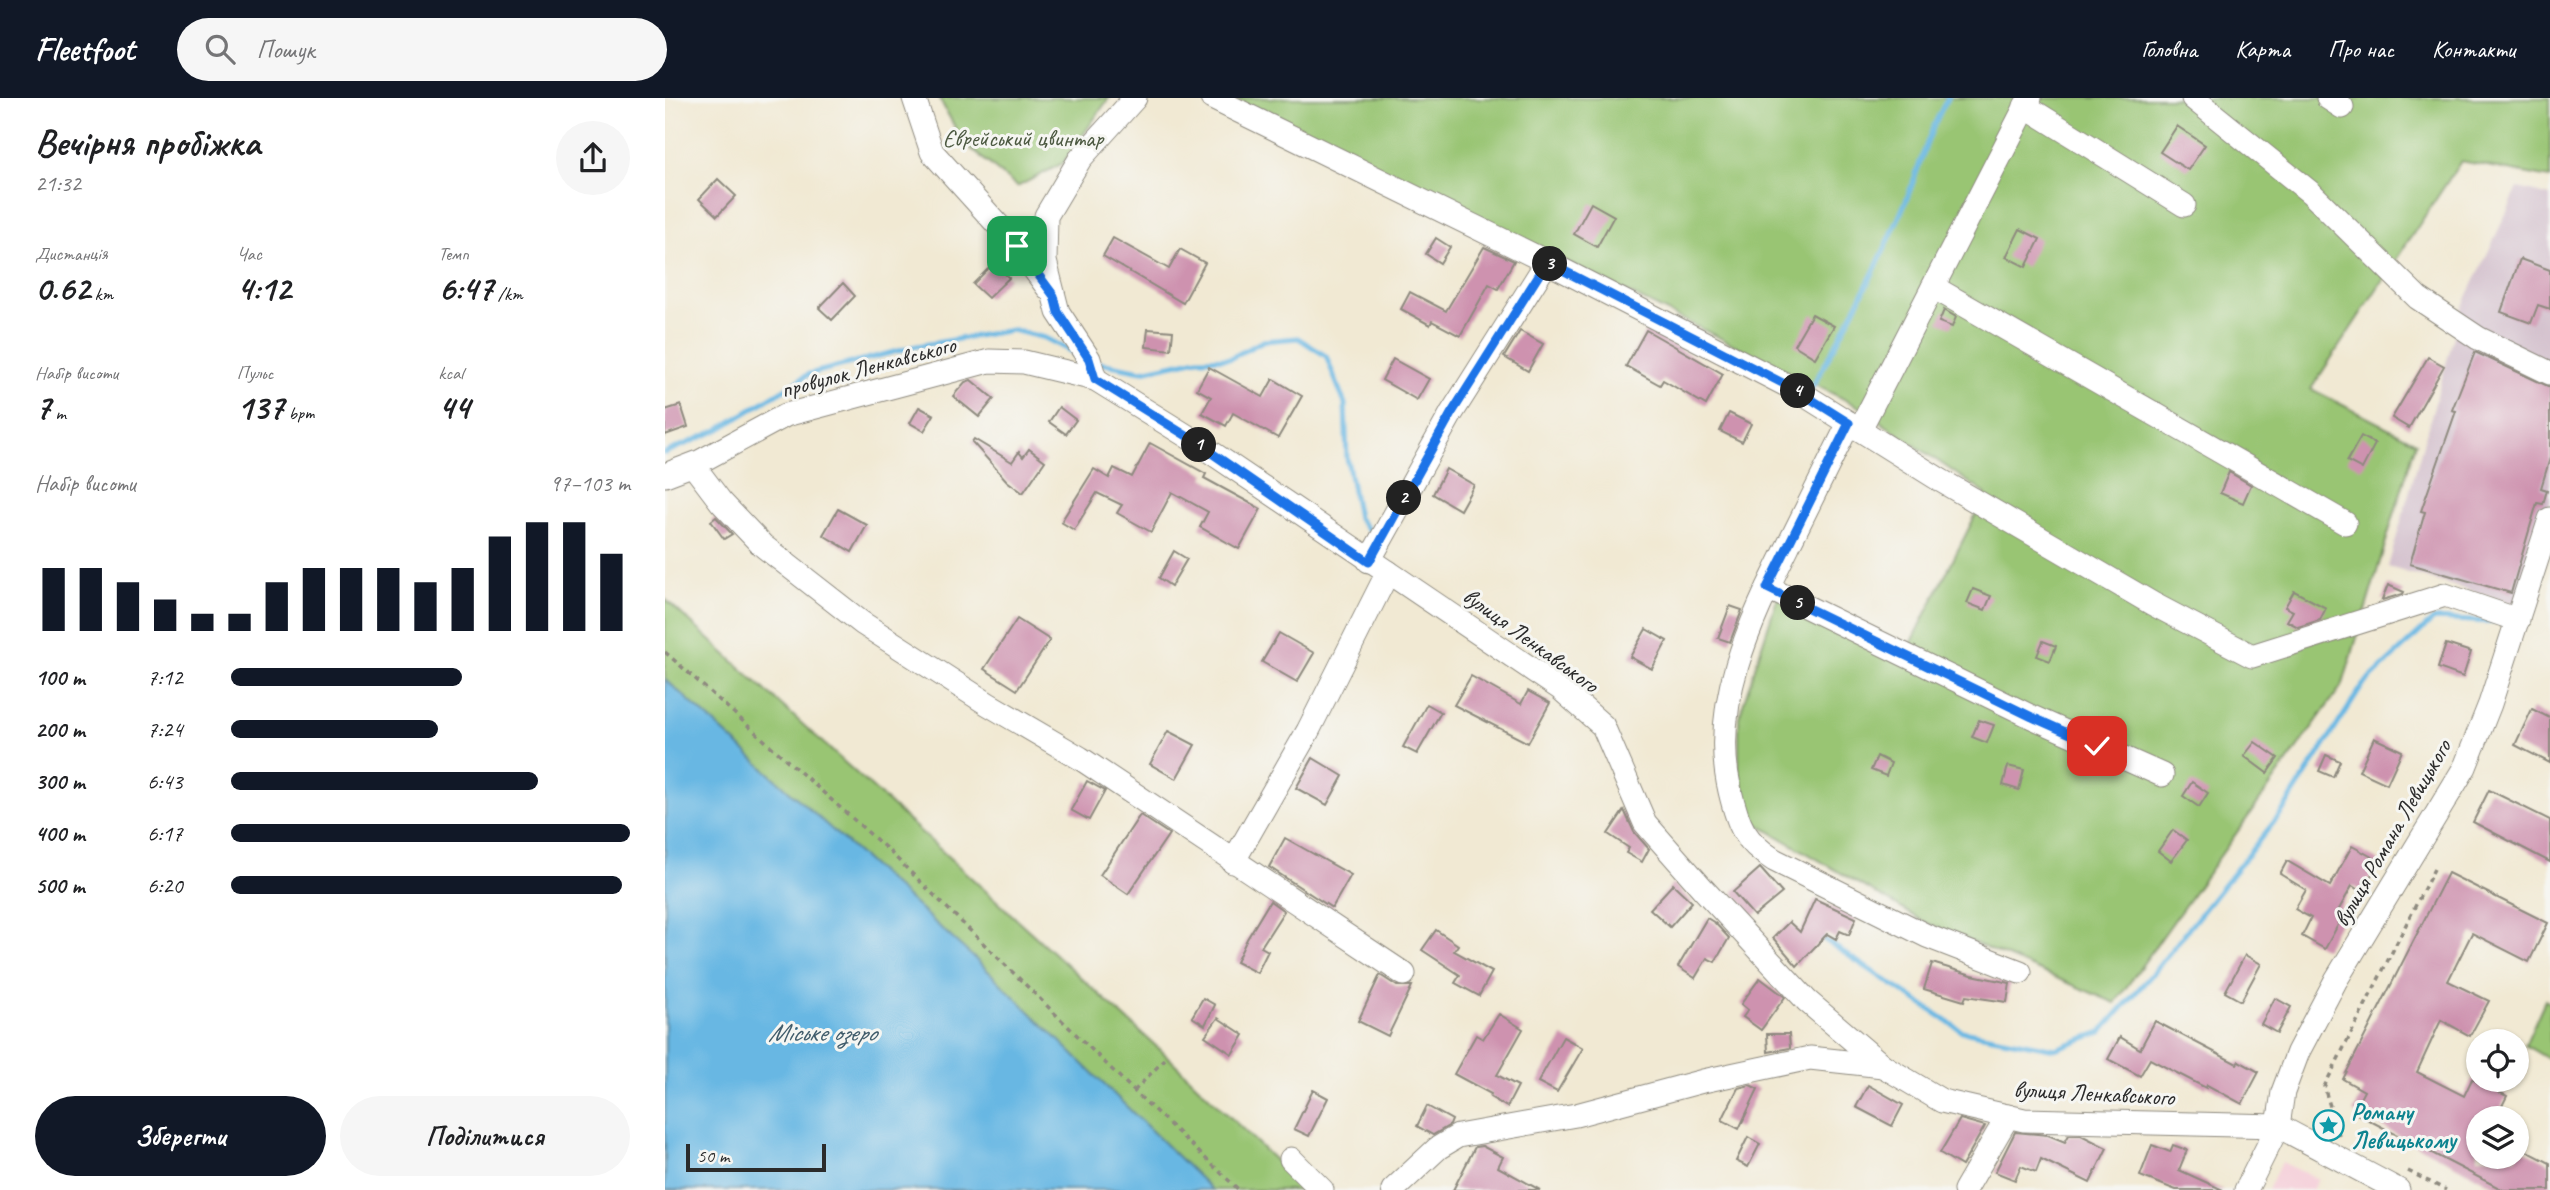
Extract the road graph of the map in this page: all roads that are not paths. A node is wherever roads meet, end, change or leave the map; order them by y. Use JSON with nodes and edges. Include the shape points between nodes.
{"nodes":[{"id":1,"x":914,"y":98,"type":"edge"},
{"id":2,"x":1135,"y":98,"type":"edge"},
{"id":3,"x":1212,"y":98,"type":"edge"},
{"id":4,"x":2193,"y":98,"type":"edge"},
{"id":5,"x":2028,"y":102,"type":"edge"},
{"id":6,"x":2184,"y":205,"type":"dead end"},
{"id":7,"x":1547,"y":262,"type":"junction"},
{"id":8,"x":1933,"y":286,"type":"junction"},
{"id":9,"x":1054,"y":296,"type":"junction"},
{"id":10,"x":2550,"y":373,"type":"edge"},
{"id":11,"x":1095,"y":379,"type":"junction"},
{"id":12,"x":1854,"y":426,"type":"junction"},
{"id":13,"x":693,"y":465,"type":"junction"},
{"id":14,"x":665,"y":475,"type":"edge"},
{"id":15,"x":2550,"y":519,"type":"edge"},
{"id":16,"x":2345,"y":523,"type":"dead end"},
{"id":17,"x":1379,"y":567,"type":"junction"},
{"id":18,"x":1767,"y":588,"type":"junction"},
{"id":19,"x":2518,"y":620,"type":"junction"},
{"id":20,"x":2162,"y":775,"type":"dead end"},
{"id":21,"x":1233,"y":862,"type":"junction"},
{"id":22,"x":2020,"y":972,"type":"dead end"},
{"id":23,"x":1404,"y":974,"type":"dead end"},
{"id":24,"x":1883,"y":1066,"type":"junction"},
{"id":25,"x":2008,"y":1116,"type":"junction"},
{"id":26,"x":2278,"y":1126,"type":"junction"},
{"id":27,"x":1291,"y":1159,"type":"dead end"},
{"id":28,"x":1322,"y":1190,"type":"edge"},
{"id":29,"x":1393,"y":1190,"type":"edge"},
{"id":30,"x":1965,"y":1190,"type":"edge"},
{"id":31,"x":2246,"y":1190,"type":"edge"},
{"id":32,"x":2398,"y":1190,"type":"edge"}],
"edges":[{"from":1,"to":9,"type":"street","via":[[932,152],[1017,246]]},
{"from":2,"to":9,"type":"street","via":[[1080,159],[1046,216],[1045,261]]},
{"from":3,"to":7,"type":"street"},
{"from":4,"to":10,"type":"street","via":[[2311,193],[2419,298],[2478,338]]},
{"from":5,"to":6,"type":"street"},
{"from":5,"to":8,"type":"street"},
{"from":7,"to":12,"type":"street","via":[[1798,391]]},
{"from":7,"to":17,"type":"street","via":[[1451,414]]},
{"from":8,"to":12,"type":"street"},
{"from":8,"to":16,"type":"street"},
{"from":9,"to":11,"type":"street"},
{"from":11,"to":13,"type":"street","name":"провулок Ленкавського","via":[[1024,362],[989,361],[786,415]]},
{"from":11,"to":17,"type":"street","name":"вулиця Ленкавського"},
{"from":12,"to":18,"type":"street"},
{"from":12,"to":19,"type":"street","via":[[2153,604],[2252,656],[2445,595]]},
{"from":13,"to":14,"type":"street","name":"провулок Ленкавського"},
{"from":13,"to":21,"type":"street","via":[[762,545],[862,623],[1080,758]]},
{"from":15,"to":19,"type":"street","name":"вулиця Романа Левицького"},
{"from":17,"to":21,"type":"street","via":[[1308,731]]},
{"from":17,"to":24,"type":"street","name":"вулиця Ленкавського","via":[[1561,689],[1603,726],[1645,823],[1807,1001]]},
{"from":18,"to":20,"type":"street"},
{"from":18,"to":22,"type":"street","via":[[1739,658],[1727,718],[1728,783],[1744,835],[1760,851],[1817,882],[1927,936]]},
{"from":19,"to":26,"type":"street","name":"вулиця Романа Левицького","via":[[2465,767],[2336,979],[2298,1052],[2283,1092]]},
{"from":21,"to":23,"type":"street"},
{"from":24,"to":25,"type":"street","name":"вулиця Ленкавського","via":[[1941,1101]]},
{"from":24,"to":29,"type":"street","via":[[1810,1058],[1576,1115],[1458,1136],[1438,1148]]},
{"from":25,"to":26,"type":"street","name":"вулиця Ленкавського"},
{"from":25,"to":30,"type":"street"},
{"from":26,"to":31,"type":"street","name":"вулиця Романа Левицького"},
{"from":26,"to":32,"type":"street","name":"вулиця Ленкавського"},
{"from":27,"to":28,"type":"street"}]}
